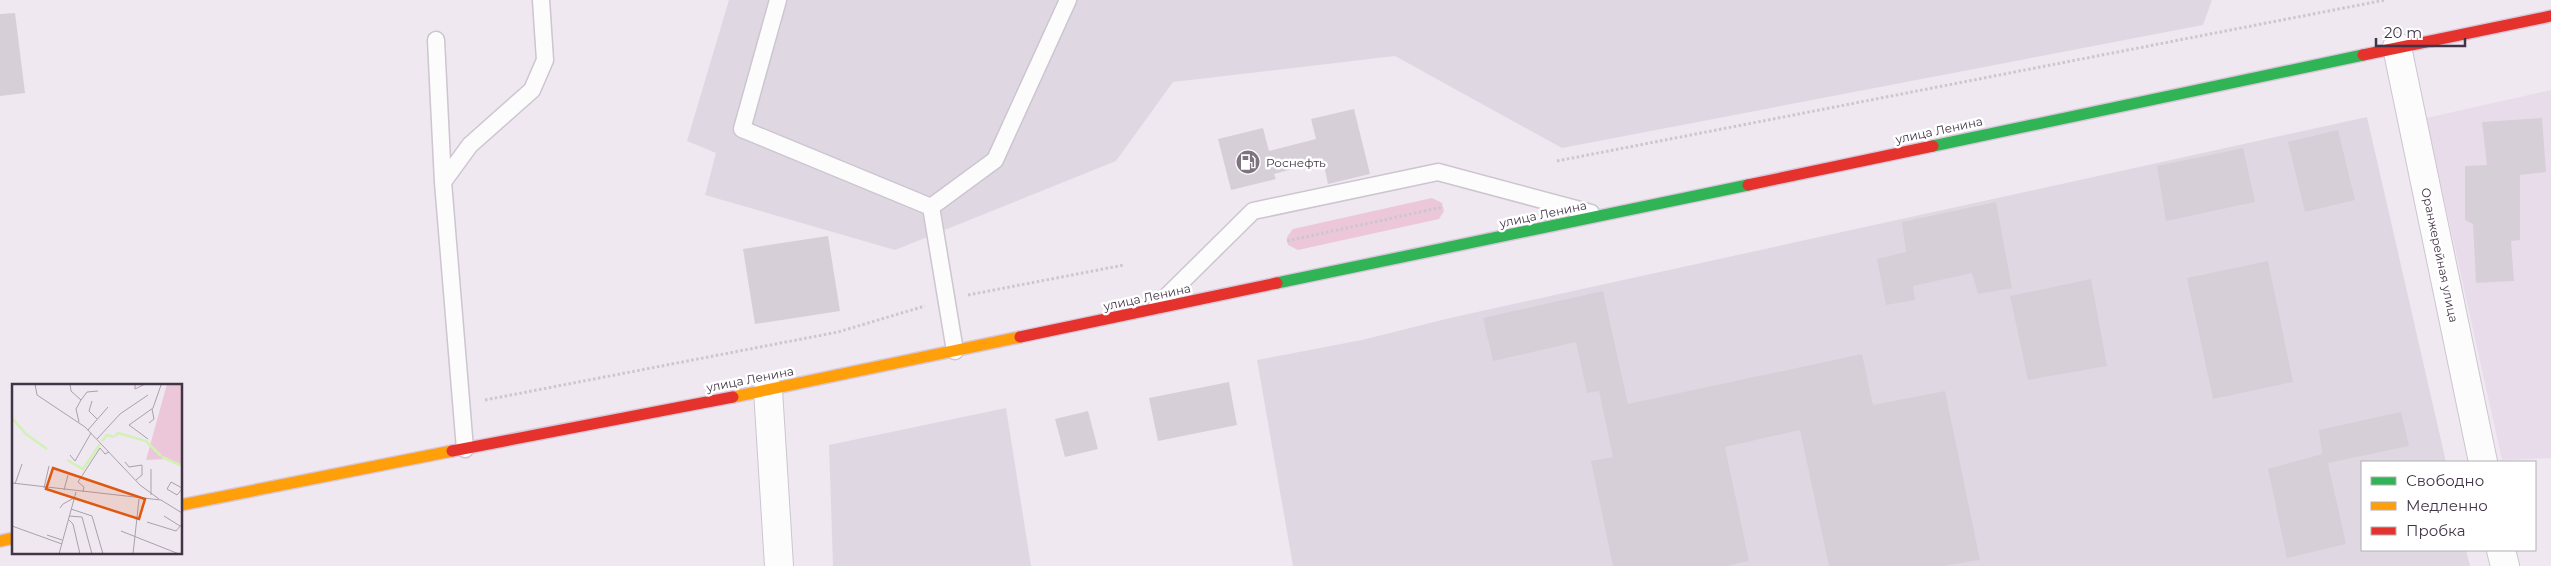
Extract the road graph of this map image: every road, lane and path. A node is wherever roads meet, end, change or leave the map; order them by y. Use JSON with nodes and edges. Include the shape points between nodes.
{"nodes":[{"id":1,"x":541,"y":0,"type":"edge"},
{"id":2,"x":778,"y":0,"type":"edge"},
{"id":3,"x":1068,"y":0,"type":"edge"},
{"id":4,"x":2385,"y":0,"type":"edge"},
{"id":5,"x":2551,"y":16,"type":"edge"},
{"id":6,"x":436,"y":40,"type":"dead end"},
{"id":7,"x":2397,"y":47,"type":"junction"},
{"id":8,"x":1557,"y":161,"type":"dead end"},
{"id":9,"x":443,"y":182,"type":"junction"},
{"id":10,"x":931,"y":207,"type":"junction"},
{"id":11,"x":1443,"y":207,"type":"dead end"},
{"id":12,"x":1601,"y":216,"type":"junction"},
{"id":13,"x":1287,"y":241,"type":"dead end"},
{"id":14,"x":1124,"y":265,"type":"dead end"},
{"id":15,"x":947,"y":299,"type":"junction"},
{"id":16,"x":1153,"y":310,"type":"junction"},
{"id":17,"x":956,"y":351,"type":"junction"},
{"id":18,"x":768,"y":390,"type":"junction"},
{"id":19,"x":461,"y":405,"type":"junction"},
{"id":20,"x":464,"y":449,"type":"junction"},
{"id":21,"x":2483,"y":461,"type":"edge"},
{"id":22,"x":182,"y":505,"type":"edge"},
{"id":23,"x":2501,"y":551,"type":"edge"},
{"id":24,"x":779,"y":566,"type":"edge"},
{"id":25,"x":2505,"y":566,"type":"edge"}],
"edges":[{"from":1,"to":9,"type":"lane","via":[[545,60],[532,90],[470,145]]},
{"from":2,"to":10,"type":"lane","via":[[742,130]]},
{"from":3,"to":10,"type":"lane","via":[[995,160]]},
{"from":4,"to":8,"type":"path"},
{"from":5,"to":7,"type":"main road","name":"улица Ленина"},
{"from":6,"to":9,"type":"lane"},
{"from":7,"to":12,"type":"main road","name":"улица Ленина"},
{"from":7,"to":21,"type":"street","name":"Оранжерейная улица"},
{"from":9,"to":19,"type":"lane"},
{"from":10,"to":15,"type":"lane"},
{"from":11,"to":13,"type":"path"},
{"from":12,"to":16,"type":"main road","name":"улица Ленина"},
{"from":12,"to":16,"type":"lane","via":[[1438,172],[1253,211]]},
{"from":14,"to":15,"type":"path"},
{"from":15,"to":17,"type":"lane"},
{"from":15,"to":19,"type":"path","via":[[838,332]]},
{"from":16,"to":17,"type":"main road","name":"улица Ленина"},
{"from":17,"to":18,"type":"main road","name":"улица Ленина"},
{"from":18,"to":20,"type":"main road","name":"улица Ленина"},
{"from":18,"to":24,"type":"street"},
{"from":19,"to":20,"type":"lane"},
{"from":20,"to":22,"type":"main road","name":"улица Ленина"},
{"from":23,"to":25,"type":"street"}]}
